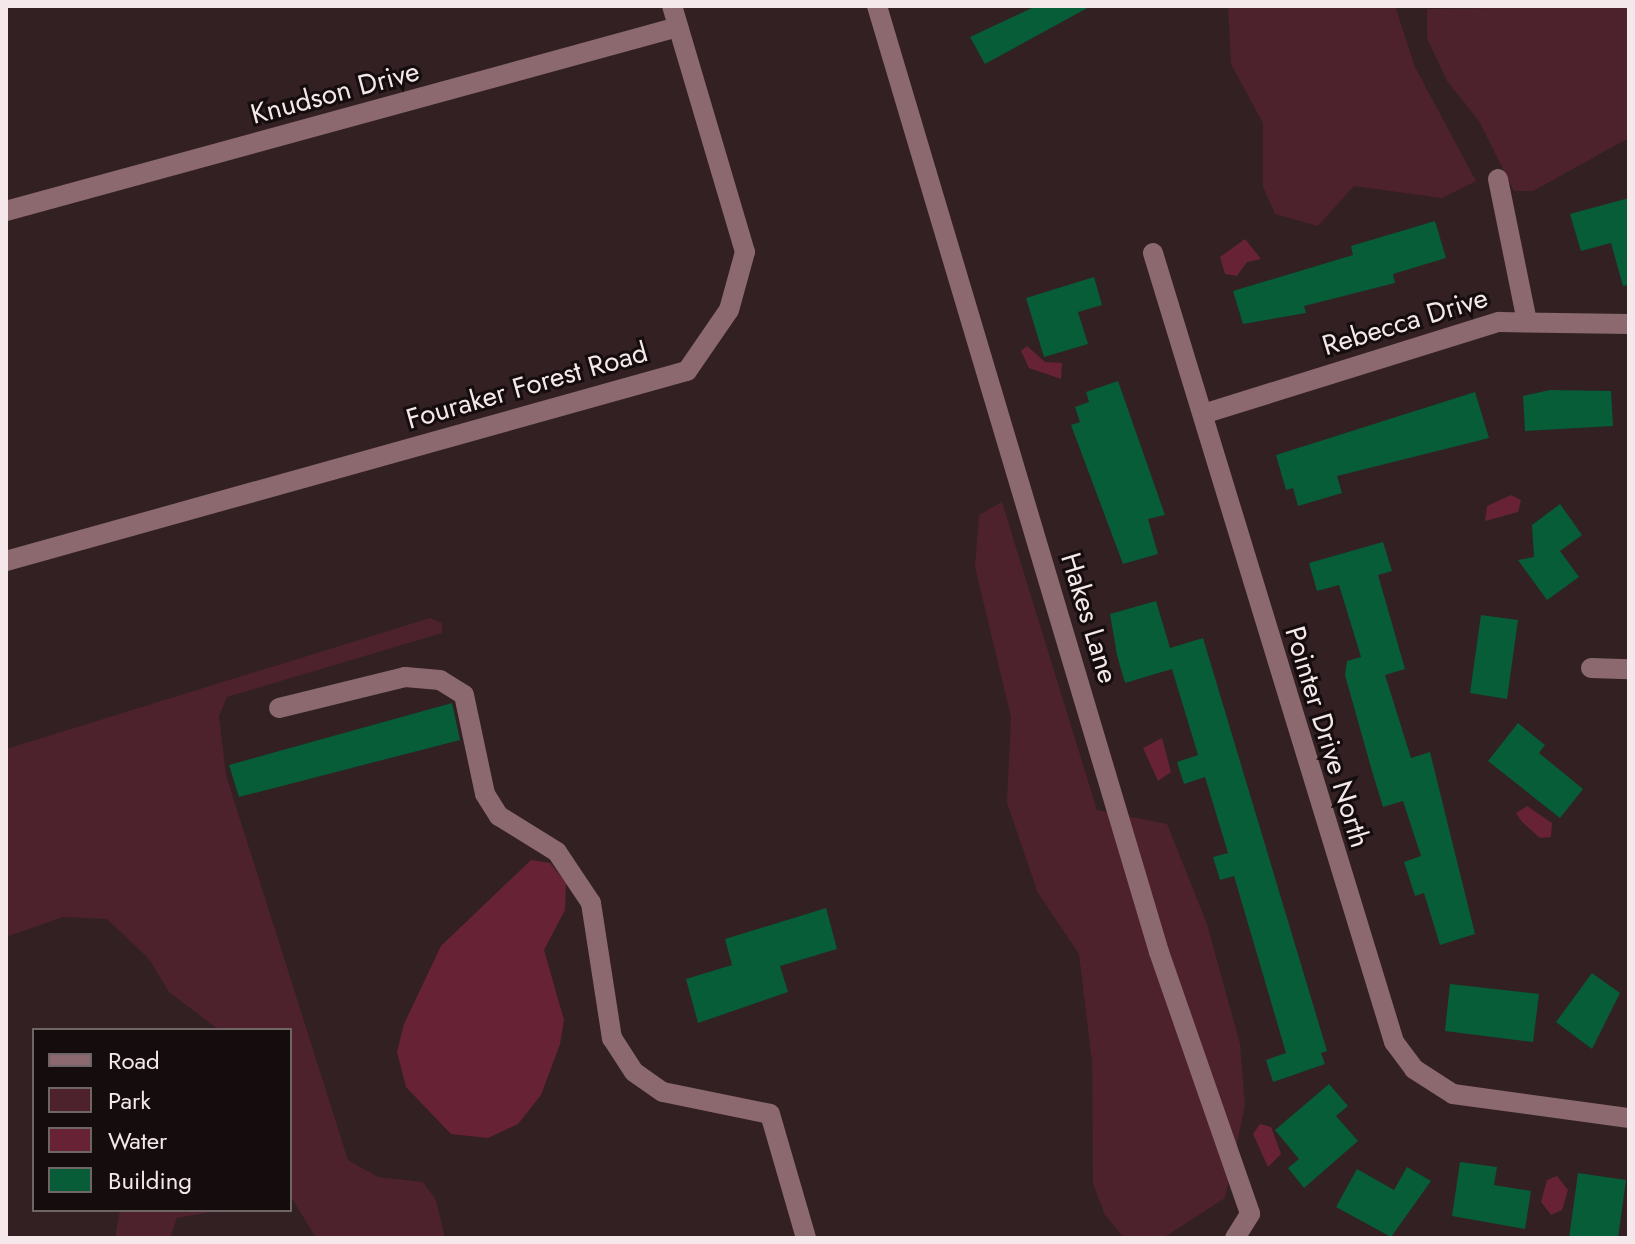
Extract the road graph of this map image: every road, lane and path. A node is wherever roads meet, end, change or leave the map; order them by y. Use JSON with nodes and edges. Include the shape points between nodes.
{"nodes":[{"id":1,"x":672,"y":6,"type":"edge"},
{"id":2,"x":877,"y":6,"type":"edge"},
{"id":3,"x":678,"y":27,"type":"junction"},
{"id":4,"x":1498,"y":179,"type":"dead end"},
{"id":5,"x":6,"y":211,"type":"edge"},
{"id":6,"x":1153,"y":253,"type":"dead end"},
{"id":7,"x":1526,"y":317,"type":"junction"},
{"id":8,"x":1629,"y":324,"type":"edge"},
{"id":9,"x":1203,"y":414,"type":"junction"},
{"id":10,"x":6,"y":561,"type":"edge"},
{"id":11,"x":1591,"y":668,"type":"dead end"},
{"id":12,"x":1629,"y":669,"type":"edge"},
{"id":13,"x":279,"y":708,"type":"dead end"},
{"id":14,"x":1629,"y":1118,"type":"edge"},
{"id":15,"x":806,"y":1238,"type":"edge"},
{"id":16,"x":1235,"y":1238,"type":"edge"}],
"edges":[{"from":1,"to":3,"type":"street","name":"Fouraker Forest Road"},
{"from":2,"to":16,"type":"street","name":"Hakes Lane","via":[[1159,952],[1250,1214]]},
{"from":3,"to":5,"type":"street","name":"Knudson Drive"},
{"from":3,"to":10,"type":"street","name":"Fouraker Forest Road","via":[[745,252],[729,310],[687,371]]},
{"from":4,"to":7,"type":"street"},
{"from":6,"to":9,"type":"street","name":"Pointer Drive North"},
{"from":7,"to":8,"type":"street","name":"Rebecca Drive"},
{"from":7,"to":9,"type":"street","name":"Rebecca Drive"},
{"from":9,"to":14,"type":"street","name":"Pointer Drive North","via":[[1384,1024],[1414,1069],[1486,1104]]},
{"from":11,"to":12,"type":"street"},
{"from":13,"to":15,"type":"street","via":[[405,677],[440,680],[464,695],[485,794],[499,816],[579,875],[591,903],[612,1038],[626,1060],[663,1092],[770,1114]]}]}
